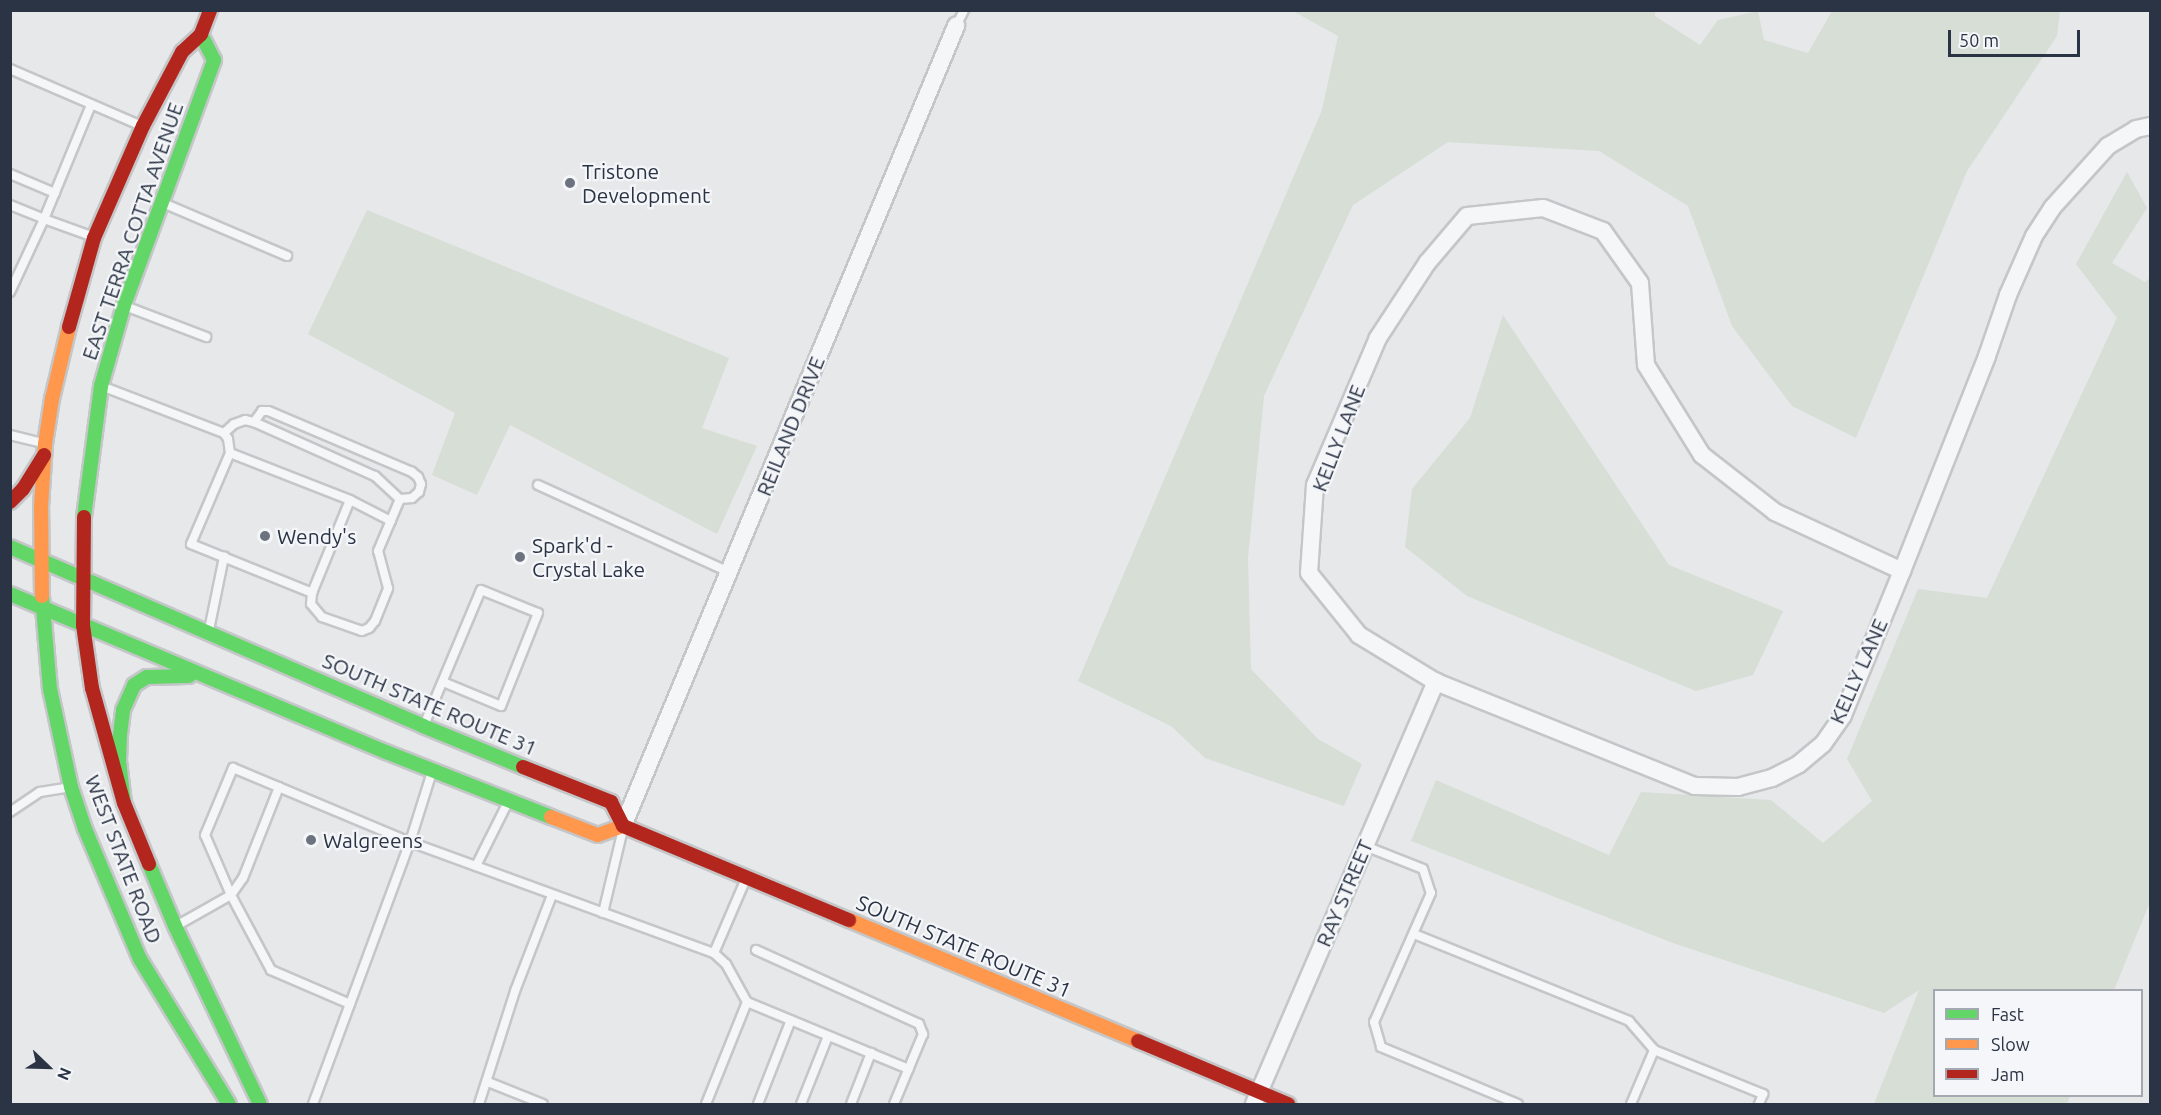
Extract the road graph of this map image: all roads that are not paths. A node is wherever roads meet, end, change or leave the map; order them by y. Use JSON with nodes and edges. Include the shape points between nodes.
{"nodes":[{"id":1,"x":210,"y":10,"type":"edge"},
{"id":2,"x":964,"y":10,"type":"edge"},
{"id":3,"x":956,"y":26,"type":"joint"},
{"id":4,"x":201,"y":34,"type":"junction"},
{"id":5,"x":10,"y":69,"type":"edge"},
{"id":6,"x":91,"y":105,"type":"junction"},
{"id":7,"x":143,"y":126,"type":"junction"},
{"id":8,"x":2151,"y":126,"type":"edge"},
{"id":9,"x":10,"y":174,"type":"edge"},
{"id":10,"x":55,"y":193,"type":"junction"},
{"id":11,"x":162,"y":202,"type":"junction"},
{"id":12,"x":10,"y":205,"type":"edge"},
{"id":13,"x":44,"y":219,"type":"junction"},
{"id":14,"x":94,"y":238,"type":"junction"},
{"id":15,"x":287,"y":256,"type":"dead end"},
{"id":16,"x":10,"y":292,"type":"edge"},
{"id":17,"x":124,"y":305,"type":"junction"},
{"id":18,"x":206,"y":337,"type":"dead end"},
{"id":19,"x":101,"y":386,"type":"junction"},
{"id":20,"x":254,"y":422,"type":"junction"},
{"id":21,"x":224,"y":433,"type":"junction"},
{"id":22,"x":10,"y":435,"type":"edge"},
{"id":23,"x":45,"y":449,"type":"junction"},
{"id":24,"x":230,"y":453,"type":"junction"},
{"id":25,"x":538,"y":485,"type":"dead end"},
{"id":26,"x":400,"y":499,"type":"junction"},
{"id":27,"x":350,"y":500,"type":"junction"},
{"id":28,"x":10,"y":502,"type":"edge"},
{"id":29,"x":391,"y":521,"type":"junction"},
{"id":30,"x":10,"y":546,"type":"edge"},
{"id":31,"x":224,"y":557,"type":"junction"},
{"id":32,"x":42,"y":560,"type":"junction"},
{"id":33,"x":1902,"y":571,"type":"junction"},
{"id":34,"x":730,"y":572,"type":"junction"},
{"id":35,"x":82,"y":577,"type":"junction"},
{"id":36,"x":312,"y":593,"type":"junction"},
{"id":37,"x":10,"y":594,"type":"edge"},
{"id":38,"x":42,"y":606,"type":"junction"},
{"id":39,"x":83,"y":626,"type":"junction"},
{"id":40,"x":208,"y":633,"type":"junction"},
{"id":41,"x":217,"y":682,"type":"junction"},
{"id":42,"x":443,"y":682,"type":"junction"},
{"id":43,"x":1436,"y":682,"type":"junction"},
{"id":44,"x":423,"y":726,"type":"junction"},
{"id":45,"x":433,"y":770,"type":"junction"},
{"id":46,"x":279,"y":786,"type":"junction"},
{"id":47,"x":71,"y":787,"type":"junction"},
{"id":48,"x":510,"y":799,"type":"junction"},
{"id":49,"x":124,"y":803,"type":"junction"},
{"id":50,"x":10,"y":812,"type":"edge"},
{"id":51,"x":623,"y":826,"type":"junction"},
{"id":52,"x":410,"y":842,"type":"junction"},
{"id":53,"x":1365,"y":846,"type":"junction"},
{"id":54,"x":476,"y":866,"type":"junction"},
{"id":55,"x":747,"y":878,"type":"junction"},
{"id":56,"x":231,"y":895,"type":"junction"},
{"id":57,"x":552,"y":895,"type":"junction"},
{"id":58,"x":603,"y":913,"type":"junction"},
{"id":59,"x":175,"y":926,"type":"junction"},
{"id":60,"x":1414,"y":934,"type":"junction"},
{"id":61,"x":756,"y":950,"type":"dead end"},
{"id":62,"x":714,"y":953,"type":"junction"},
{"id":63,"x":747,"y":1002,"type":"junction"},
{"id":64,"x":350,"y":1004,"type":"junction"},
{"id":65,"x":791,"y":1020,"type":"junction"},
{"id":66,"x":828,"y":1035,"type":"junction"},
{"id":67,"x":1654,"y":1050,"type":"junction"},
{"id":68,"x":871,"y":1053,"type":"junction"},
{"id":69,"x":909,"y":1069,"type":"junction"},
{"id":70,"x":488,"y":1082,"type":"junction"},
{"id":71,"x":1256,"y":1098,"type":"edge"},
{"id":72,"x":229,"y":1104,"type":"edge"},
{"id":73,"x":260,"y":1104,"type":"edge"},
{"id":74,"x":313,"y":1104,"type":"edge"},
{"id":75,"x":479,"y":1104,"type":"edge"},
{"id":76,"x":543,"y":1104,"type":"edge"},
{"id":77,"x":706,"y":1104,"type":"edge"},
{"id":78,"x":758,"y":1104,"type":"edge"},
{"id":79,"x":801,"y":1104,"type":"edge"},
{"id":80,"x":851,"y":1104,"type":"edge"},
{"id":81,"x":894,"y":1104,"type":"edge"},
{"id":82,"x":1288,"y":1104,"type":"edge"},
{"id":83,"x":1518,"y":1104,"type":"edge"},
{"id":84,"x":1631,"y":1104,"type":"edge"},
{"id":85,"x":1759,"y":1104,"type":"edge"}],
"edges":[{"from":1,"to":4,"type":"main road","name":"EAST TERRA COTTA AVENUE"},
{"from":2,"to":3,"type":"lane"},
{"from":3,"to":34,"type":"street","name":"REILAND DRIVE"},
{"from":4,"to":7,"type":"main road","name":"EAST TERRA COTTA AVENUE","via":[[182,52]]},
{"from":4,"to":11,"type":"main road","name":"EAST TERRA COTTA AVENUE","via":[[214,60]]},
{"from":5,"to":6,"type":"lane"},
{"from":6,"to":7,"type":"lane"},
{"from":6,"to":10,"type":"lane"},
{"from":7,"to":14,"type":"main road","name":"EAST TERRA COTTA AVENUE"},
{"from":8,"to":33,"type":"street","name":"KELLY LANE","via":[[2136,129],[2108,146],[2052,208],[2034,236]]},
{"from":9,"to":10,"type":"lane"},
{"from":10,"to":13,"type":"lane"},
{"from":11,"to":15,"type":"lane"},
{"from":11,"to":17,"type":"main road","name":"EAST TERRA COTTA AVENUE"},
{"from":12,"to":13,"type":"lane"},
{"from":13,"to":14,"type":"lane"},
{"from":13,"to":16,"type":"lane"},
{"from":14,"to":23,"type":"main road","name":"EAST TERRA COTTA AVENUE","via":[[64,342]]},
{"from":17,"to":18,"type":"lane"},
{"from":17,"to":19,"type":"main road","name":"EAST TERRA COTTA AVENUE"},
{"from":19,"to":21,"type":"lane"},
{"from":19,"to":35,"type":"main road","name":"EAST TERRA COTTA AVENUE","via":[[87,484]]},
{"from":20,"to":21,"type":"lane","via":[[234,424]]},
{"from":20,"to":26,"type":"lane","via":[[375,476]]},
{"from":20,"to":26,"type":"lane","via":[[262,411],[268,411],[412,472],[421,484],[419,492],[412,498]]},
{"from":21,"to":24,"type":"lane"},
{"from":22,"to":23,"type":"lane"},
{"from":23,"to":28,"type":"main road"},
{"from":23,"to":32,"type":"main road","name":"EAST TERRA COTTA AVENUE"},
{"from":24,"to":27,"type":"lane"},
{"from":24,"to":31,"type":"lane","via":[[191,544]]},
{"from":25,"to":34,"type":"lane"},
{"from":26,"to":29,"type":"lane"},
{"from":27,"to":29,"type":"lane"},
{"from":27,"to":36,"type":"lane"},
{"from":29,"to":36,"type":"lane","via":[[378,551],[388,588],[369,628],[362,631],[322,617],[311,604]]},
{"from":30,"to":32,"type":"main road","name":"SOUTH STATE ROUTE 31"},
{"from":31,"to":36,"type":"lane"},
{"from":31,"to":40,"type":"lane"},
{"from":32,"to":35,"type":"main road","name":"SOUTH STATE ROUTE 31"},
{"from":32,"to":38,"type":"main road","name":"EAST TERRA COTTA AVENUE"},
{"from":33,"to":43,"type":"street","name":"KELLY LANE","via":[[1843,715],[1823,744],[1799,764],[1738,787],[1695,786]]},
{"from":33,"to":43,"type":"street","name":"KELLY LANE","via":[[1775,512],[1702,455],[1646,365],[1640,283],[1603,231],[1543,208],[1467,216],[1427,263],[1378,338],[1316,485],[1309,573],[1359,636]]},
{"from":34,"to":51,"type":"street","name":"REILAND DRIVE"},
{"from":35,"to":39,"type":"main road","name":"EAST TERRA COTTA AVENUE"},
{"from":35,"to":40,"type":"main road","name":"SOUTH STATE ROUTE 31"},
{"from":37,"to":38,"type":"main road"},
{"from":38,"to":39,"type":"main road"},
{"from":38,"to":47,"type":"main road","name":"WEST STATE ROAD","via":[[50,689]]},
{"from":39,"to":41,"type":"main road"},
{"from":39,"to":49,"type":"main road","name":"WEST STATE ROAD","via":[[92,688]]},
{"from":40,"to":44,"type":"main road","name":"SOUTH STATE ROUTE 31"},
{"from":41,"to":45,"type":"main road"},
{"from":41,"to":49,"type":"main road","via":[[166,675],[147,677],[134,685],[123,710],[120,735]]},
{"from":42,"to":42,"type":"lane","via":[[481,590],[538,613],[501,706]]},
{"from":42,"to":44,"type":"lane"},
{"from":43,"to":53,"type":"street","name":"RAY STREET"},
{"from":44,"to":51,"type":"main road","name":"SOUTH STATE ROUTE 31","via":[[611,802]]},
{"from":45,"to":48,"type":"main road"},
{"from":45,"to":52,"type":"lane"},
{"from":46,"to":52,"type":"lane"},
{"from":46,"to":56,"type":"lane","via":[[243,878]]},
{"from":46,"to":56,"type":"lane","via":[[233,768],[205,835]]},
{"from":47,"to":50,"type":"lane","via":[[40,792]]},
{"from":47,"to":72,"type":"main road","name":"WEST STATE ROAD","via":[[103,875],[140,959]]},
{"from":48,"to":51,"type":"main road","via":[[598,835]]},
{"from":48,"to":54,"type":"lane"},
{"from":49,"to":59,"type":"main road","name":"WEST STATE ROAD"},
{"from":51,"to":55,"type":"main road","name":"SOUTH STATE ROUTE 31"},
{"from":51,"to":58,"type":"lane"},
{"from":52,"to":54,"type":"lane"},
{"from":52,"to":64,"type":"lane"},
{"from":53,"to":60,"type":"lane","via":[[1423,869],[1431,893]]},
{"from":53,"to":71,"type":"street","name":"RAY STREET"},
{"from":54,"to":57,"type":"lane"},
{"from":55,"to":62,"type":"lane"},
{"from":55,"to":71,"type":"main road","name":"SOUTH STATE ROUTE 31"},
{"from":56,"to":59,"type":"lane"},
{"from":56,"to":64,"type":"lane","via":[[271,970]]},
{"from":57,"to":58,"type":"lane"},
{"from":57,"to":70,"type":"lane","via":[[515,991]]},
{"from":58,"to":62,"type":"lane"},
{"from":59,"to":73,"type":"main road","name":"WEST STATE ROAD"},
{"from":60,"to":67,"type":"lane","via":[[1629,1021]]},
{"from":60,"to":83,"type":"lane","via":[[1374,1022],[1381,1047]]},
{"from":61,"to":69,"type":"lane","via":[[919,1024],[923,1034]]},
{"from":62,"to":63,"type":"lane","via":[[726,964]]},
{"from":63,"to":65,"type":"lane"},
{"from":63,"to":77,"type":"lane"},
{"from":64,"to":74,"type":"lane"},
{"from":65,"to":66,"type":"lane"},
{"from":65,"to":78,"type":"lane"},
{"from":66,"to":68,"type":"lane"},
{"from":66,"to":79,"type":"lane"},
{"from":67,"to":84,"type":"lane"},
{"from":67,"to":85,"type":"lane","via":[[1763,1094]]},
{"from":68,"to":69,"type":"lane"},
{"from":68,"to":80,"type":"lane"},
{"from":69,"to":81,"type":"lane"},
{"from":70,"to":75,"type":"lane"},
{"from":70,"to":76,"type":"lane"},
{"from":71,"to":82,"type":"main road","name":"SOUTH STATE ROUTE 31"}]}
